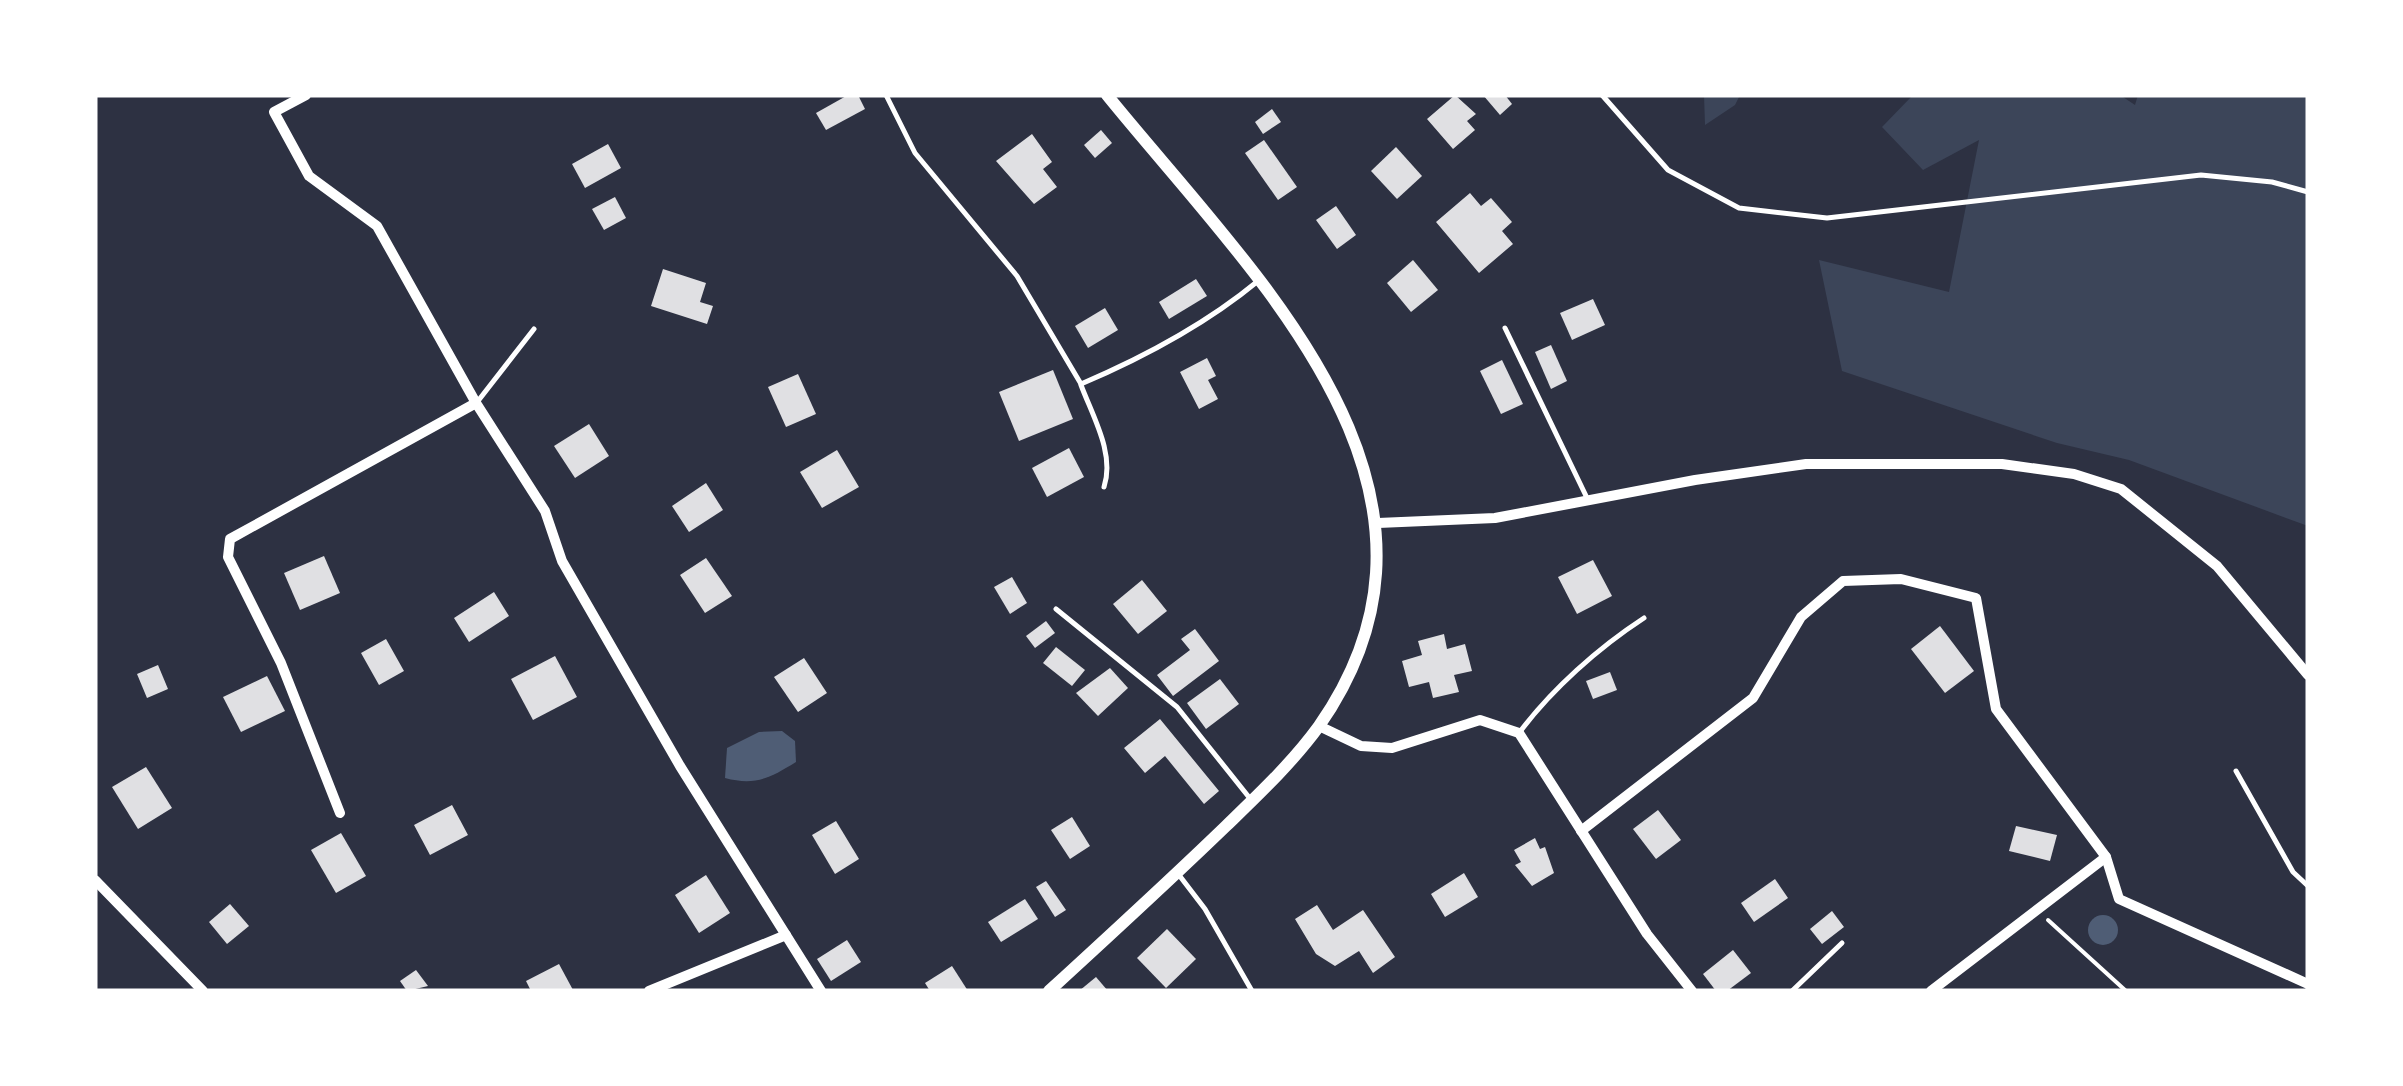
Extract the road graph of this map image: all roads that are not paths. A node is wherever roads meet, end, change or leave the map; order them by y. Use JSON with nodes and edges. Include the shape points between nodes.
{"nodes":[{"id":1,"x":306,"y":95,"type":"edge"},
{"id":2,"x":886,"y":95,"type":"edge"},
{"id":3,"x":1108,"y":95,"type":"edge"},
{"id":4,"x":1602,"y":95,"type":"edge"},
{"id":5,"x":2308,"y":192,"type":"edge"},
{"id":6,"x":1258,"y":281,"type":"junction"},
{"id":7,"x":1505,"y":328,"type":"dead end"},
{"id":8,"x":534,"y":329,"type":"dead end"},
{"id":9,"x":1081,"y":384,"type":"junction"},
{"id":10,"x":476,"y":404,"type":"junction"},
{"id":11,"x":1104,"y":486,"type":"dead end"},
{"id":12,"x":1588,"y":500,"type":"junction"},
{"id":13,"x":1378,"y":523,"type":"junction"},
{"id":14,"x":1056,"y":609,"type":"dead end"},
{"id":15,"x":1644,"y":618,"type":"dead end"},
{"id":16,"x":2308,"y":675,"type":"edge"},
{"id":17,"x":1319,"y":726,"type":"junction"},
{"id":18,"x":1519,"y":733,"type":"junction"},
{"id":19,"x":2236,"y":771,"type":"dead end"},
{"id":20,"x":1252,"y":800,"type":"junction"},
{"id":21,"x":340,"y":813,"type":"dead end"},
{"id":22,"x":1580,"y":831,"type":"junction"},
{"id":23,"x":2106,"y":857,"type":"junction"},
{"id":24,"x":1177,"y":874,"type":"junction"},
{"id":25,"x":95,"y":880,"type":"edge"},
{"id":26,"x":2308,"y":886,"type":"edge"},
{"id":27,"x":786,"y":935,"type":"junction"},
{"id":28,"x":1842,"y":944,"type":"dead end"},
{"id":29,"x":2308,"y":984,"type":"edge"},
{"id":30,"x":202,"y":991,"type":"edge"},
{"id":31,"x":649,"y":991,"type":"edge"},
{"id":32,"x":821,"y":991,"type":"edge"},
{"id":33,"x":1048,"y":991,"type":"edge"},
{"id":34,"x":1252,"y":991,"type":"edge"},
{"id":35,"x":1692,"y":991,"type":"edge"},
{"id":36,"x":1792,"y":991,"type":"edge"},
{"id":37,"x":1931,"y":991,"type":"edge"}],
"edges":[{"from":1,"to":10,"type":"street","via":[[274,112],[309,176],[377,226]]},
{"from":2,"to":9,"type":"lane","via":[[916,153],[1017,276]]},
{"from":3,"to":6,"type":"street"},
{"from":4,"to":5,"type":"lane","via":[[1668,170],[1739,208],[1827,218],[2201,175]]},
{"from":6,"to":9,"type":"lane","via":[[1184,330]]},
{"from":6,"to":13,"type":"street","via":[[1347,418]]},
{"from":7,"to":12,"type":"lane"},
{"from":8,"to":10,"type":"lane"},
{"from":9,"to":11,"type":"lane","via":[[1106,454]]},
{"from":10,"to":21,"type":"street","via":[[230,539],[228,558],[281,663]]},
{"from":10,"to":27,"type":"street","via":[[545,511],[562,561],[680,766]]},
{"from":12,"to":13,"type":"street","via":[[1496,518]]},
{"from":12,"to":16,"type":"street","via":[[1806,464],[2002,464],[2074,474],[2121,489],[2217,566]]},
{"from":13,"to":17,"type":"street","via":[[1369,623]]},
{"from":14,"to":20,"type":"lane","via":[[1177,707]]},
{"from":15,"to":18,"type":"lane","via":[[1608,641]]},
{"from":17,"to":18,"type":"street","via":[[1362,746],[1392,748],[1480,720]]},
{"from":17,"to":20,"type":"street"},
{"from":18,"to":22,"type":"street"},
{"from":19,"to":26,"type":"lane","via":[[2293,872]]},
{"from":20,"to":24,"type":"street"},
{"from":22,"to":23,"type":"street","via":[[1754,698],[1801,618],[1843,581],[1901,579],[1976,598],[1996,709]]},
{"from":22,"to":35,"type":"street"},
{"from":23,"to":29,"type":"street","via":[[2119,898]]},
{"from":23,"to":37,"type":"street"},
{"from":24,"to":33,"type":"street"},
{"from":24,"to":34,"type":"lane","via":[[1205,908]]},
{"from":25,"to":30,"type":"street"},
{"from":27,"to":31,"type":"street"},
{"from":27,"to":32,"type":"street"},
{"from":28,"to":36,"type":"lane"}]}
